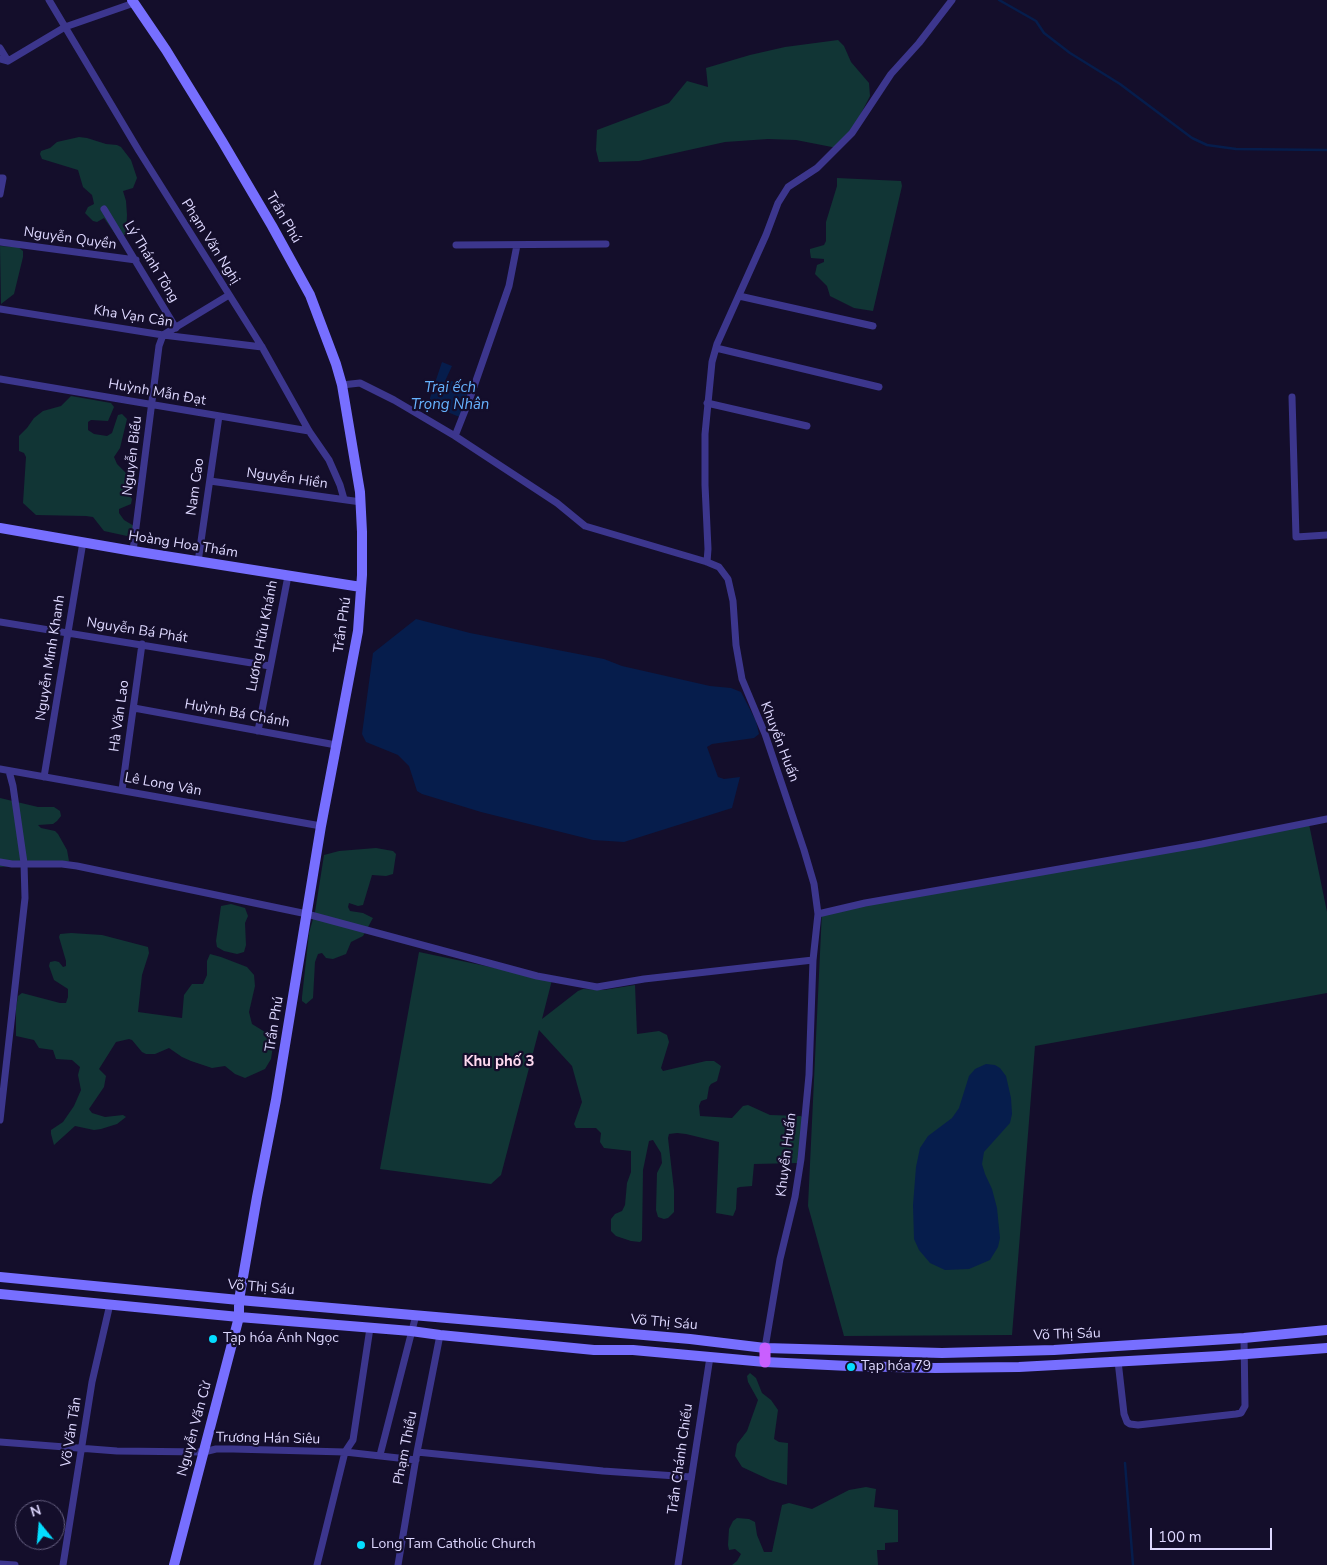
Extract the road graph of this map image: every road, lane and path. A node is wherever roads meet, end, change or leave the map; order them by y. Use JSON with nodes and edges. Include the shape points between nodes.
{"nodes":[{"id":1,"x":49,"y":0,"type":"edge"},
{"id":2,"x":952,"y":0,"type":"edge"},
{"id":3,"x":133,"y":2,"type":"edge"},
{"id":4,"x":65,"y":27,"type":"junction"},
{"id":5,"x":0,"y":48,"type":"edge"},
{"id":6,"x":0,"y":59,"type":"edge"},
{"id":7,"x":8,"y":61,"type":"junction"},
{"id":8,"x":1,"y":178,"type":"edge"},
{"id":9,"x":0,"y":194,"type":"edge"},
{"id":10,"x":104,"y":209,"type":"dead end"},
{"id":11,"x":0,"y":242,"type":"edge"},
{"id":12,"x":606,"y":244,"type":"dead end"},
{"id":13,"x":517,"y":245,"type":"junction"},
{"id":14,"x":456,"y":246,"type":"dead end"},
{"id":15,"x":136,"y":260,"type":"junction"},
{"id":16,"x":229,"y":295,"type":"junction"},
{"id":17,"x":739,"y":296,"type":"junction"},
{"id":18,"x":0,"y":309,"type":"edge"},
{"id":19,"x":873,"y":326,"type":"dead end"},
{"id":20,"x":176,"y":328,"type":"junction"},
{"id":21,"x":163,"y":335,"type":"junction"},
{"id":22,"x":262,"y":347,"type":"junction"},
{"id":23,"x":716,"y":348,"type":"junction"},
{"id":24,"x":0,"y":379,"type":"edge"},
{"id":25,"x":342,"y":385,"type":"junction"},
{"id":26,"x":879,"y":386,"type":"dead end"},
{"id":27,"x":1292,"y":397,"type":"dead end"},
{"id":28,"x":707,"y":403,"type":"junction"},
{"id":29,"x":152,"y":405,"type":"junction"},
{"id":30,"x":219,"y":416,"type":"junction"},
{"id":31,"x":807,"y":426,"type":"dead end"},
{"id":32,"x":309,"y":431,"type":"junction"},
{"id":33,"x":454,"y":436,"type":"junction"},
{"id":34,"x":210,"y":481,"type":"junction"},
{"id":35,"x":344,"y":500,"type":"junction"},
{"id":36,"x":361,"y":502,"type":"junction"},
{"id":37,"x":0,"y":528,"type":"edge"},
{"id":38,"x":1327,"y":535,"type":"edge"},
{"id":39,"x":83,"y":542,"type":"junction"},
{"id":40,"x":134,"y":551,"type":"junction"},
{"id":41,"x":198,"y":562,"type":"junction"},
{"id":42,"x":707,"y":562,"type":"junction"},
{"id":43,"x":288,"y":576,"type":"junction"},
{"id":44,"x":361,"y":587,"type":"junction"},
{"id":45,"x":0,"y":622,"type":"edge"},
{"id":46,"x":67,"y":632,"type":"junction"},
{"id":47,"x":142,"y":644,"type":"junction"},
{"id":48,"x":270,"y":666,"type":"junction"},
{"id":49,"x":134,"y":708,"type":"junction"},
{"id":50,"x":258,"y":731,"type":"junction"},
{"id":51,"x":336,"y":745,"type":"junction"},
{"id":52,"x":0,"y":769,"type":"edge"},
{"id":53,"x":9,"y":771,"type":"junction"},
{"id":54,"x":44,"y":777,"type":"junction"},
{"id":55,"x":122,"y":790,"type":"junction"},
{"id":56,"x":1327,"y":819,"type":"edge"},
{"id":57,"x":321,"y":826,"type":"junction"},
{"id":58,"x":0,"y":862,"type":"edge"},
{"id":59,"x":24,"y":864,"type":"junction"},
{"id":60,"x":307,"y":914,"type":"junction"},
{"id":61,"x":818,"y":914,"type":"junction"},
{"id":62,"x":813,"y":960,"type":"junction"},
{"id":63,"x":0,"y":1120,"type":"edge"},
{"id":64,"x":0,"y":1277,"type":"edge"},
{"id":65,"x":0,"y":1294,"type":"edge"},
{"id":66,"x":239,"y":1300,"type":"junction"},
{"id":67,"x":110,"y":1304,"type":"junction"},
{"id":68,"x":416,"y":1316,"type":"junction"},
{"id":69,"x":239,"y":1317,"type":"junction"},
{"id":70,"x":370,"y":1328,"type":"junction"},
{"id":71,"x":1327,"y":1330,"type":"edge"},
{"id":72,"x":411,"y":1331,"type":"junction"},
{"id":73,"x":440,"y":1335,"type":"junction"},
{"id":74,"x":1244,"y":1338,"type":"junction"},
{"id":75,"x":766,"y":1348,"type":"junction"},
{"id":76,"x":1327,"y":1348,"type":"edge"},
{"id":77,"x":1245,"y":1353,"type":"junction"},
{"id":78,"x":710,"y":1357,"type":"junction"},
{"id":79,"x":765,"y":1362,"type":"junction"},
{"id":80,"x":1118,"y":1362,"type":"junction"},
{"id":81,"x":0,"y":1442,"type":"edge"},
{"id":82,"x":81,"y":1449,"type":"junction"},
{"id":83,"x":204,"y":1452,"type":"junction"},
{"id":84,"x":345,"y":1452,"type":"junction"},
{"id":85,"x":380,"y":1455,"type":"junction"},
{"id":86,"x":416,"y":1456,"type":"junction"},
{"id":87,"x":691,"y":1477,"type":"junction"},
{"id":88,"x":0,"y":1564,"type":"edge"},
{"id":89,"x":15,"y":1565,"type":"edge"},
{"id":90,"x":63,"y":1565,"type":"edge"},
{"id":91,"x":174,"y":1565,"type":"edge"},
{"id":92,"x":317,"y":1565,"type":"edge"},
{"id":93,"x":398,"y":1565,"type":"edge"},
{"id":94,"x":678,"y":1565,"type":"edge"}],
"edges":[{"from":1,"to":4,"type":"street","name":"Phạm Văn Nghị"},
{"from":2,"to":17,"type":"street","via":[[891,74],[852,133],[817,168],[782,194]]},
{"from":3,"to":4,"type":"street"},
{"from":3,"to":25,"type":"main road","name":"Trần Phú","via":[[222,141],[295,266],[310,295]]},
{"from":4,"to":7,"type":"street"},
{"from":4,"to":16,"type":"street","name":"Phạm Văn Nghị"},
{"from":5,"to":7,"type":"street"},
{"from":6,"to":7,"type":"street"},
{"from":8,"to":9,"type":"street"},
{"from":10,"to":15,"type":"street","name":"Lý Thánh Tông"},
{"from":11,"to":15,"type":"street","name":"Nguyễn Quyền"},
{"from":12,"to":13,"type":"street"},
{"from":13,"to":14,"type":"street"},
{"from":13,"to":33,"type":"street","via":[[506,293]]},
{"from":15,"to":20,"type":"street","name":"Lý Thánh Tông"},
{"from":16,"to":20,"type":"street"},
{"from":16,"to":22,"type":"street","name":"Phạm Văn Nghị"},
{"from":17,"to":19,"type":"street"},
{"from":17,"to":23,"type":"street"},
{"from":18,"to":21,"type":"street","name":"Kha Vạn Cân"},
{"from":20,"to":21,"type":"street"},
{"from":21,"to":22,"type":"street","name":"Kha Vạn Cân"},
{"from":21,"to":29,"type":"street","name":"Nguyễn Biểu"},
{"from":22,"to":32,"type":"street","name":"Phạm Văn Nghị"},
{"from":23,"to":26,"type":"street"},
{"from":23,"to":28,"type":"street"},
{"from":24,"to":29,"type":"street","name":"Huỳnh Mẫn Đạt"},
{"from":25,"to":33,"type":"street","name":"Khuyển Huấn","via":[[364,385]]},
{"from":25,"to":36,"type":"main road","name":"Trần Phú"},
{"from":27,"to":38,"type":"street","via":[[1296,538]]},
{"from":28,"to":31,"type":"street"},
{"from":28,"to":42,"type":"street","via":[[704,485]]},
{"from":29,"to":30,"type":"street","name":"Huỳnh Mẫn Đạt"},
{"from":29,"to":40,"type":"street","name":"Nguyễn Biểu"},
{"from":30,"to":32,"type":"street","name":"Huỳnh Mẫn Đạt"},
{"from":30,"to":34,"type":"street","name":"Nam Cao"},
{"from":32,"to":35,"type":"street","name":"Phạm Văn Nghị","via":[[329,460]]},
{"from":33,"to":42,"type":"street","name":"Khuyển Huấn","via":[[557,502],[585,526]]},
{"from":34,"to":35,"type":"street","name":"Nguyễn Hiền"},
{"from":34,"to":41,"type":"street","name":"Nam Cao"},
{"from":35,"to":36,"type":"street","name":"Nguyễn Hiền"},
{"from":36,"to":44,"type":"main road","name":"Trần Phú"},
{"from":37,"to":39,"type":"main road","name":"Hoàng Hoa Thám"},
{"from":39,"to":40,"type":"main road","name":"Hoàng Hoa Thám"},
{"from":39,"to":46,"type":"street","name":"Nguyễn Minh Khanh"},
{"from":40,"to":41,"type":"main road","name":"Hoàng Hoa Thám"},
{"from":41,"to":43,"type":"main road","name":"Hoàng Hoa Thám"},
{"from":42,"to":61,"type":"street","name":"Khuyển Huấn","via":[[719,567],[728,579],[742,679],[765,734],[804,850],[814,884]]},
{"from":43,"to":44,"type":"main road","name":"Hoàng Hoa Thám"},
{"from":43,"to":48,"type":"street","name":"Lương Hữu Khánh"},
{"from":44,"to":51,"type":"main road","name":"Trần Phú","via":[[358,631]]},
{"from":45,"to":46,"type":"street","name":"Nguyễn Bá Phát"},
{"from":46,"to":47,"type":"street","name":"Nguyễn Bá Phát"},
{"from":46,"to":54,"type":"street","name":"Nguyễn Minh Khanh"},
{"from":47,"to":48,"type":"street","name":"Nguyễn Bá Phát"},
{"from":47,"to":49,"type":"street","name":"Hà Văn Lao"},
{"from":48,"to":50,"type":"street","name":"Lương Hữu Khánh"},
{"from":49,"to":50,"type":"street","name":"Huỳnh Bá Chánh"},
{"from":49,"to":55,"type":"street","name":"Hà Văn Lao"},
{"from":50,"to":51,"type":"street","name":"Huỳnh Bá Chánh"},
{"from":51,"to":57,"type":"main road","name":"Trần Phú"},
{"from":52,"to":53,"type":"street","name":"Lê Long Vân"},
{"from":53,"to":54,"type":"street","name":"Lê Long Vân"},
{"from":53,"to":59,"type":"street"},
{"from":54,"to":55,"type":"street","name":"Lê Long Vân"},
{"from":55,"to":57,"type":"street","name":"Lê Long Vân"},
{"from":56,"to":61,"type":"street"},
{"from":57,"to":60,"type":"main road","name":"Trần Phú"},
{"from":58,"to":59,"type":"street"},
{"from":59,"to":60,"type":"street","via":[[77,866]]},
{"from":59,"to":63,"type":"street","via":[[24,920]]},
{"from":60,"to":62,"type":"street","via":[[537,976],[597,987]]},
{"from":60,"to":66,"type":"main road","name":"Trần Phú"},
{"from":61,"to":62,"type":"street","name":"Khuyển Huấn"},
{"from":62,"to":75,"type":"street","name":"Khuyển Huấn","via":[[801,1159]]},
{"from":64,"to":66,"type":"main road","name":"Võ Thị Sáu"},
{"from":65,"to":67,"type":"main road","name":"Võ Thị Sáu"},
{"from":66,"to":68,"type":"main road","name":"Võ Thị Sáu"},
{"from":66,"to":69,"type":"main road","name":"Nguyễn Văn Cừ"},
{"from":67,"to":69,"type":"main road","name":"Võ Thị Sáu"},
{"from":67,"to":82,"type":"street","name":"Võ Văn Tần"},
{"from":68,"to":72,"type":"street"},
{"from":68,"to":75,"type":"main road","name":"Võ Thị Sáu"},
{"from":69,"to":70,"type":"main road","name":"Võ Thị Sáu"},
{"from":69,"to":83,"type":"main road","name":"Nguyễn Văn Cừ"},
{"from":70,"to":72,"type":"main road","name":"Võ Thị Sáu"},
{"from":70,"to":84,"type":"street","via":[[353,1440]]},
{"from":71,"to":74,"type":"main road","name":"Võ Thị Sáu"},
{"from":72,"to":73,"type":"main road","name":"Võ Thị Sáu"},
{"from":72,"to":85,"type":"street"},
{"from":73,"to":78,"type":"main road","name":"Võ Thị Sáu"},
{"from":73,"to":86,"type":"street","name":"Phạm Thiều"},
{"from":74,"to":75,"type":"main road","name":"Võ Thị Sáu","via":[[1054,1350],[942,1353]]},
{"from":74,"to":77,"type":"street"},
{"from":75,"to":79,"type":"main road"},
{"from":76,"to":77,"type":"main road","name":"Võ Thị Sáu"},
{"from":77,"to":80,"type":"main road","name":"Võ Thị Sáu"},
{"from":77,"to":80,"type":"street","via":[[1245,1406],[1241,1413],[1138,1425],[1125,1419]]},
{"from":78,"to":79,"type":"main road","name":"Võ Thị Sáu"},
{"from":78,"to":87,"type":"street","name":"Trần Chánh Chiếu"},
{"from":79,"to":80,"type":"main road","name":"Võ Thị Sáu","via":[[935,1368]]},
{"from":81,"to":82,"type":"street","name":"Trương Hán Siêu"},
{"from":82,"to":83,"type":"street","name":"Trương Hán Siêu"},
{"from":82,"to":90,"type":"street","name":"Võ Văn Tần"},
{"from":83,"to":84,"type":"street","name":"Trương Hán Siêu","via":[[233,1449]]},
{"from":83,"to":91,"type":"main road","name":"Nguyễn Văn Cừ"},
{"from":84,"to":85,"type":"street","name":"Trương Hán Siêu"},
{"from":84,"to":92,"type":"street"},
{"from":85,"to":86,"type":"street","name":"Trương Hán Siêu"},
{"from":86,"to":87,"type":"street","name":"Trương Hán Siêu"},
{"from":86,"to":93,"type":"street","name":"Phạm Thiều"},
{"from":87,"to":94,"type":"street","name":"Trần Chánh Chiếu"},
{"from":88,"to":89,"type":"street"}]}
